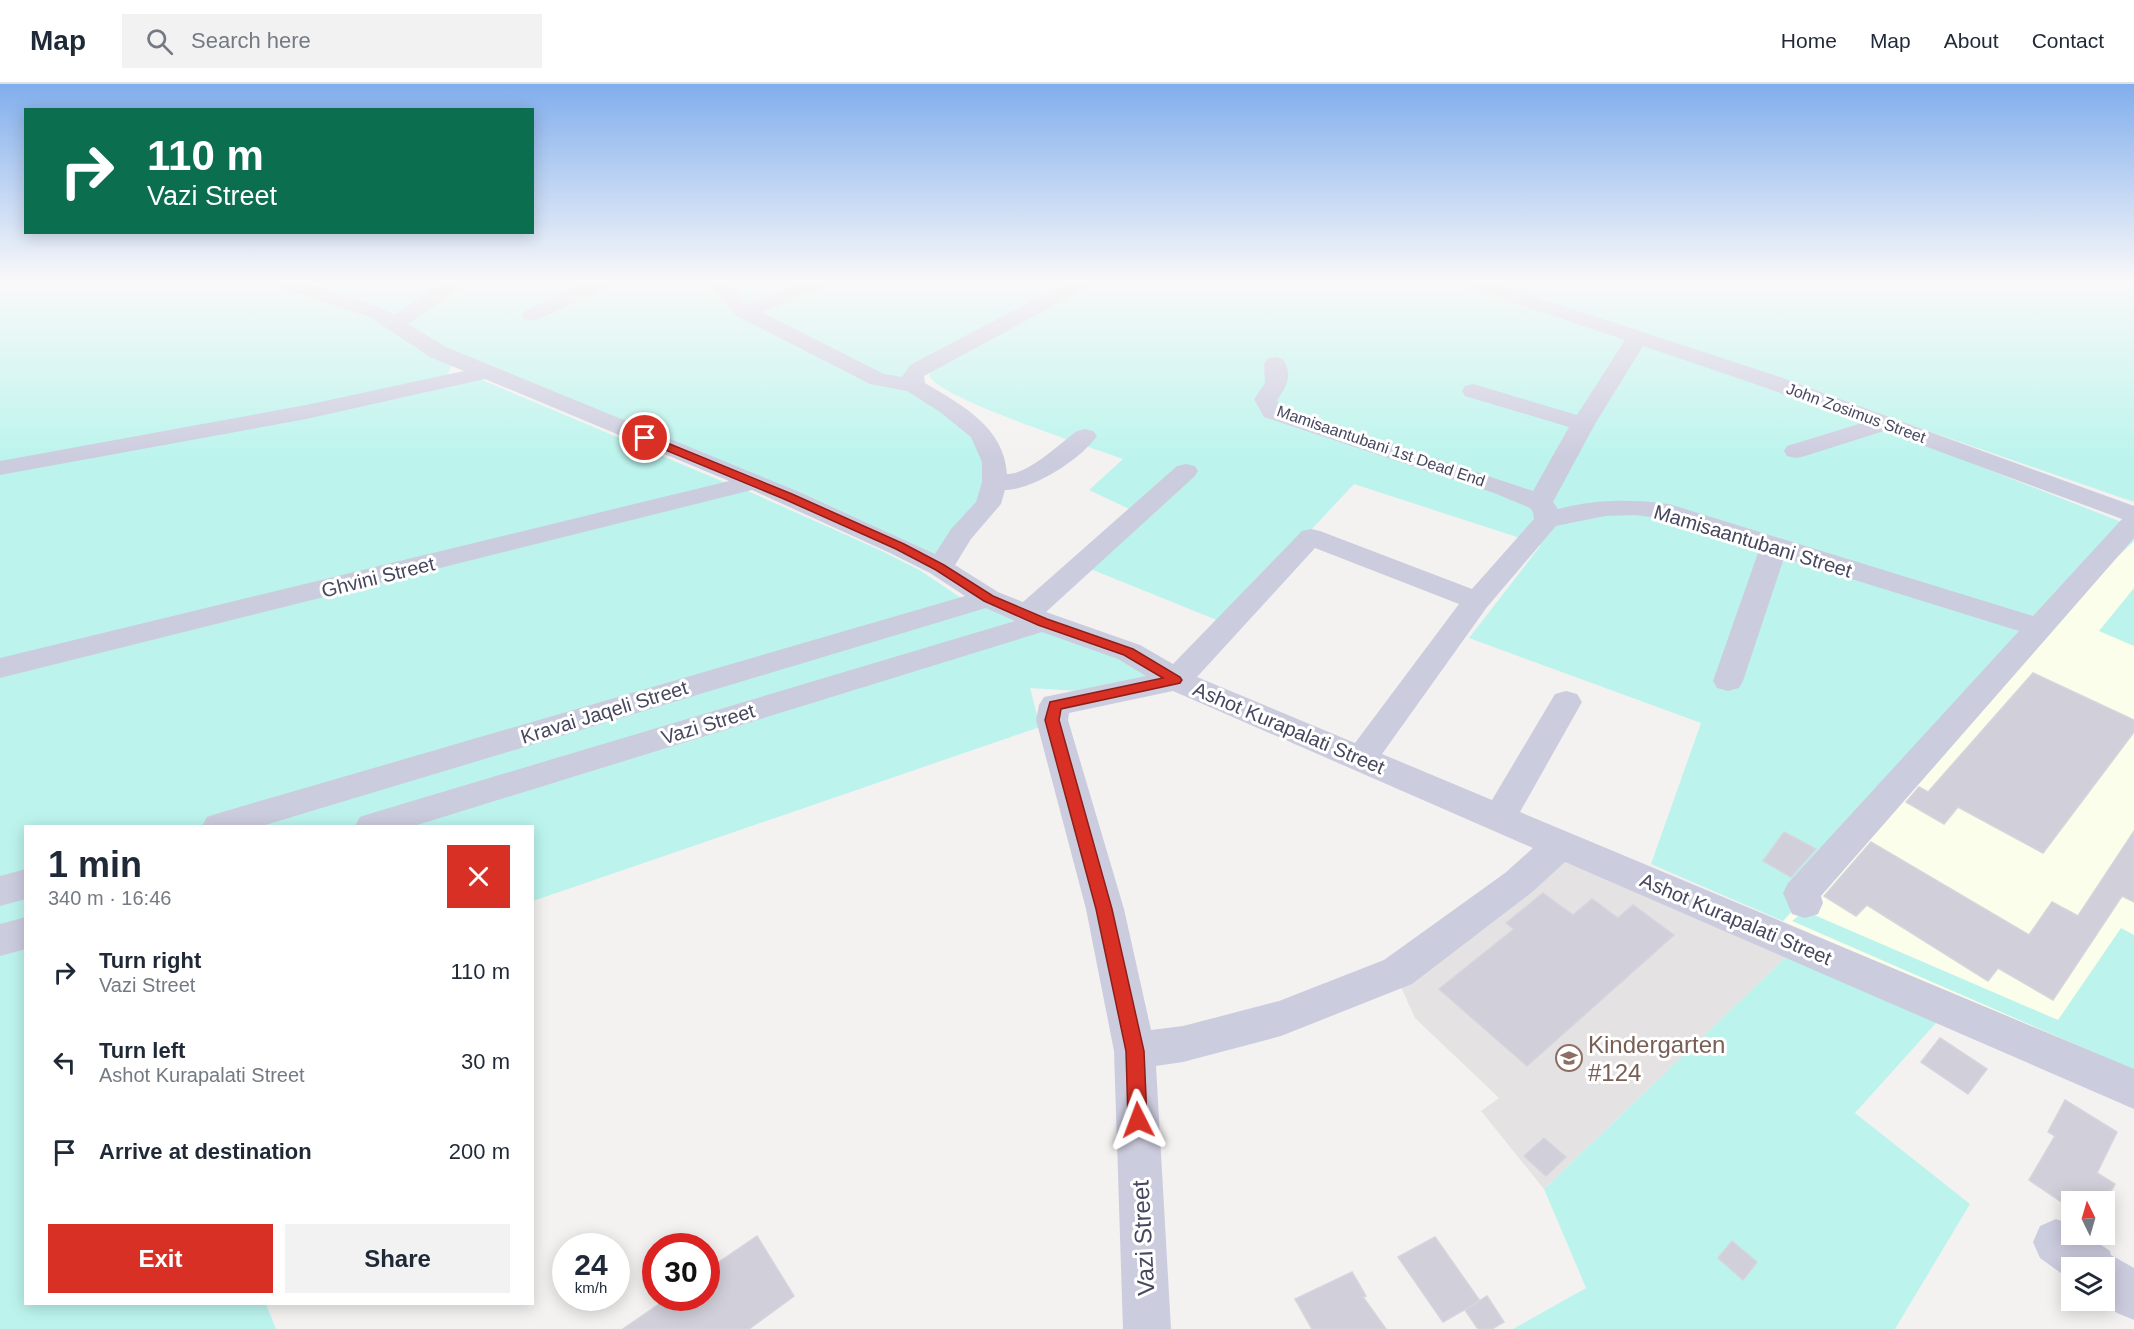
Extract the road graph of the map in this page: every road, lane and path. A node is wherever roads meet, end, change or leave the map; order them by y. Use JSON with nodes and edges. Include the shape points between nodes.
{"nodes":[{"id":1,"x":421,"y":341,"type":"edge"},
{"id":2,"x":801,"y":341,"type":"edge"},
{"id":3,"x":972,"y":341,"type":"edge"},
{"id":4,"x":1635,"y":341,"type":"edge"},
{"id":5,"x":1646,"y":341,"type":"edge"},
{"id":6,"x":1275,"y":364,"type":"dead end"},
{"id":7,"x":488,"y":372,"type":"junction"},
{"id":8,"x":914,"y":386,"type":"junction"},
{"id":9,"x":1473,"y":391,"type":"dead end"},
{"id":10,"x":1887,"y":423,"type":"junction"},
{"id":11,"x":1583,"y":424,"type":"junction"},
{"id":12,"x":1085,"y":436,"type":"dead end"},
{"id":13,"x":1796,"y":452,"type":"dead end"},
{"id":14,"x":0,"y":468,"type":"edge"},
{"id":15,"x":1186,"y":471,"type":"dead end"},
{"id":16,"x":754,"y":482,"type":"junction"},
{"id":17,"x":995,"y":482,"type":"junction"},
{"id":18,"x":1543,"y":511,"type":"junction"},
{"id":19,"x":2134,"y":515,"type":"edge"},
{"id":20,"x":2134,"y":522,"type":"edge"},
{"id":21,"x":1774,"y":546,"type":"junction"},
{"id":22,"x":940,"y":567,"type":"junction"},
{"id":23,"x":988,"y":598,"type":"junction"},
{"id":24,"x":1477,"y":601,"type":"junction"},
{"id":25,"x":1034,"y":618,"type":"junction"},
{"id":26,"x":2040,"y":628,"type":"junction"},
{"id":27,"x":0,"y":668,"type":"edge"},
{"id":28,"x":1176,"y":680,"type":"junction"},
{"id":29,"x":1728,"y":681,"type":"dead end"},
{"id":30,"x":1566,"y":702,"type":"dead end"},
{"id":31,"x":1361,"y":759,"type":"junction"},
{"id":32,"x":1500,"y":818,"type":"junction"},
{"id":33,"x":222,"y":825,"type":"edge"},
{"id":34,"x":375,"y":825,"type":"edge"},
{"id":35,"x":1561,"y":844,"type":"junction"},
{"id":36,"x":24,"y":885,"type":"edge"},
{"id":37,"x":0,"y":891,"type":"edge"},
{"id":38,"x":1805,"y":903,"type":"dead end"},
{"id":39,"x":24,"y":934,"type":"edge"},
{"id":40,"x":0,"y":940,"type":"edge"},
{"id":41,"x":1135,"y":1051,"type":"junction"},
{"id":42,"x":2134,"y":1089,"type":"edge"},
{"id":43,"x":2056,"y":1242,"type":"dead end"},
{"id":44,"x":2077,"y":1257,"type":"edge"},
{"id":45,"x":2115,"y":1283,"type":"edge"},
{"id":46,"x":2134,"y":1296,"type":"edge"},
{"id":47,"x":1147,"y":1329,"type":"edge"}],
"edges":[{"from":1,"to":7,"type":"street","name":"Ashot Kurapalati Street"},
{"from":2,"to":8,"type":"street","via":[[878,380]]},
{"from":3,"to":8,"type":"street","via":[[918,370],[913,375]]},
{"from":4,"to":11,"type":"street"},
{"from":5,"to":10,"type":"street","name":"John Zosimus Street"},
{"from":6,"to":18,"type":"street","name":"Mamisaantubani 1st Dead End","via":[[1276,388],[1265,399],[1272,412],[1503,488]]},
{"from":7,"to":14,"type":"street","via":[[342,405]]},
{"from":7,"to":16,"type":"street","name":"Ashot Kurapalati Street"},
{"from":8,"to":17,"type":"street","via":[[982,434],[994,462]]},
{"from":9,"to":11,"type":"street"},
{"from":10,"to":13,"type":"street"},
{"from":10,"to":19,"type":"street","name":"John Zosimus Street"},
{"from":11,"to":18,"type":"street"},
{"from":12,"to":17,"type":"street","via":[[1039,472],[1017,482]]},
{"from":15,"to":25,"type":"street"},
{"from":16,"to":22,"type":"street","name":"Ashot Kurapalati Street"},
{"from":16,"to":27,"type":"street","name":"Ghvini Street"},
{"from":17,"to":22,"type":"street","via":[[988,504]]},
{"from":18,"to":21,"type":"street","name":"Mamisaantubani Street","via":[[1635,507],[1669,512]]},
{"from":18,"to":24,"type":"street"},
{"from":20,"to":26,"type":"street"},
{"from":21,"to":26,"type":"street","name":"Mamisaantubani Street"},
{"from":21,"to":29,"type":"street"},
{"from":22,"to":23,"type":"street","name":"Ashot Kurapalati Street"},
{"from":23,"to":25,"type":"street","name":"Ashot Kurapalati Street"},
{"from":23,"to":33,"type":"street","name":"Kravai Jaqeli Street"},
{"from":24,"to":28,"type":"street","via":[[1311,537]]},
{"from":24,"to":31,"type":"street"},
{"from":25,"to":28,"type":"street","name":"Ashot Kurapalati Street","via":[[1129,652]]},
{"from":25,"to":34,"type":"street","name":"Vazi Street"},
{"from":26,"to":38,"type":"street","via":[[1801,893]]},
{"from":28,"to":31,"type":"street","name":"Ashot Kurapalati Street"},
{"from":28,"to":41,"type":"street","name":"Vazi Street","via":[[1055,705],[1052,720],[1104,909]]},
{"from":30,"to":32,"type":"street"},
{"from":31,"to":32,"type":"street","name":"Ashot Kurapalati Street"},
{"from":32,"to":35,"type":"street","name":"Ashot Kurapalati Street"},
{"from":35,"to":41,"type":"street","via":[[1518,883],[1398,972],[1281,1018],[1183,1044]]},
{"from":35,"to":42,"type":"street","name":"Ashot Kurapalati Street"},
{"from":36,"to":37,"type":"street"},
{"from":39,"to":40,"type":"street"},
{"from":41,"to":47,"type":"street","name":"Vazi Street"},
{"from":43,"to":44,"type":"street"},
{"from":45,"to":46,"type":"street"}]}
